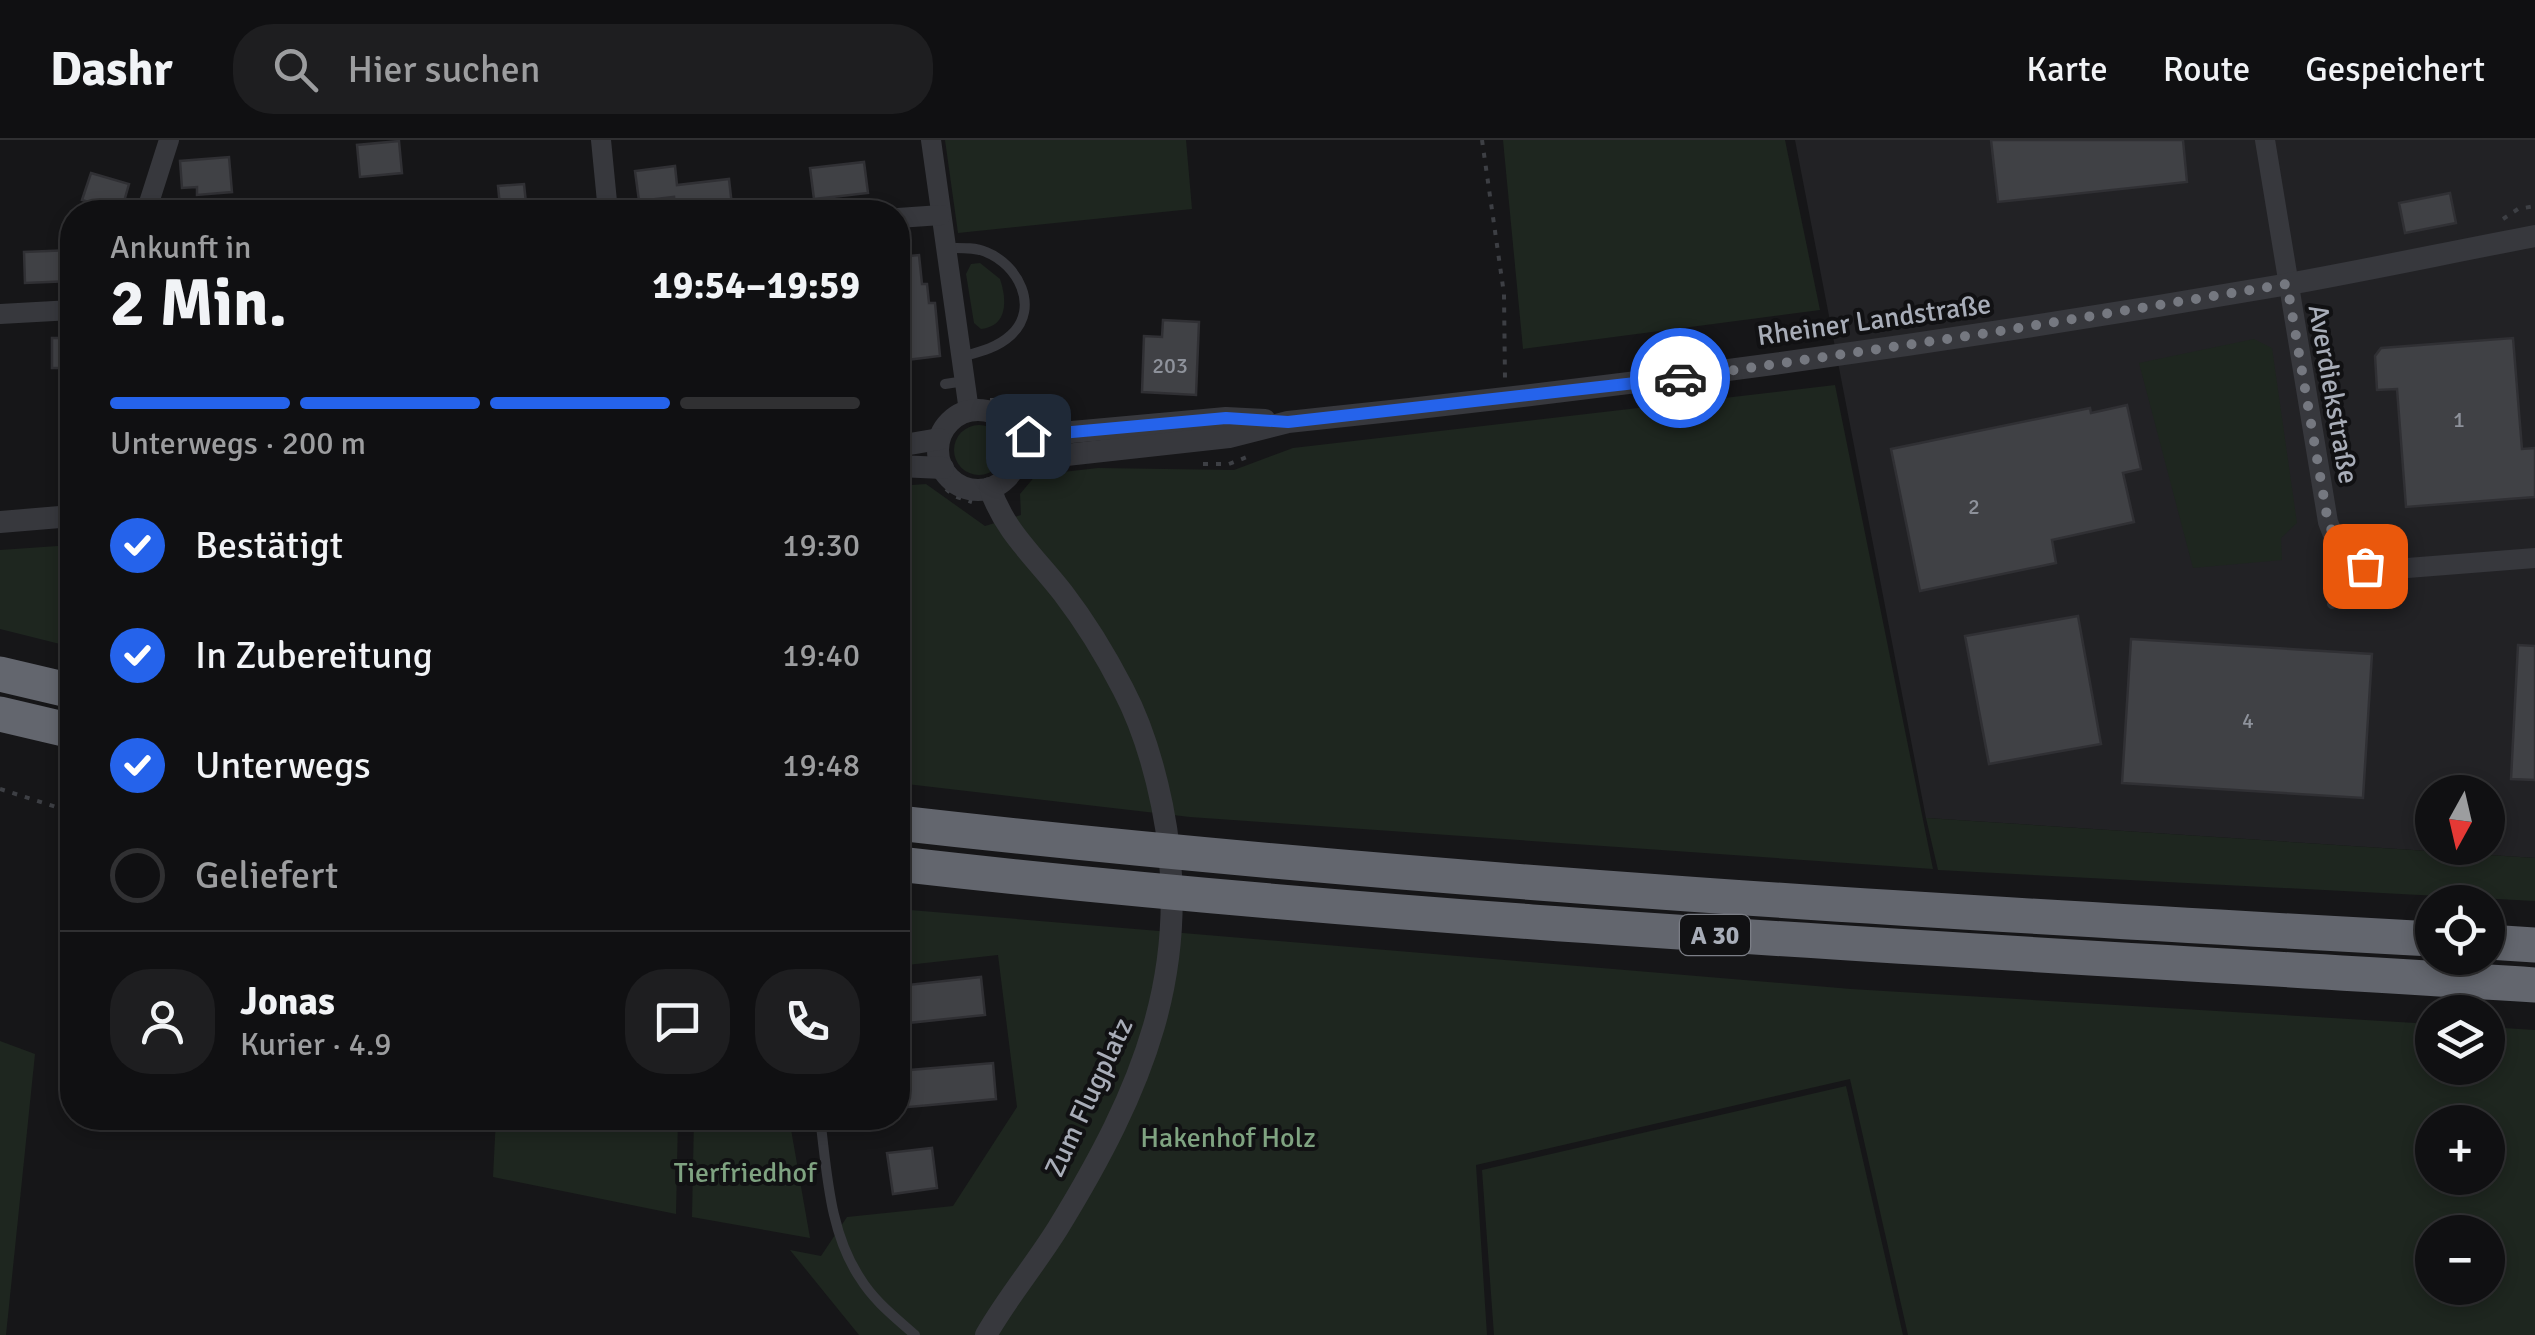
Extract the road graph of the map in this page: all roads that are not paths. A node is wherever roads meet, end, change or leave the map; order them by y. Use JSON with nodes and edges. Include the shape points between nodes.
{"nodes":[{"id":1,"x":168,"y":140,"type":"edge"},
{"id":2,"x":601,"y":140,"type":"edge"},
{"id":3,"x":931,"y":140,"type":"edge"},
{"id":4,"x":2264,"y":140,"type":"edge"},
{"id":5,"x":150,"y":200,"type":"edge"},
{"id":6,"x":607,"y":200,"type":"edge"},
{"id":7,"x":941,"y":215,"type":"junction"},
{"id":8,"x":910,"y":217,"type":"edge"},
{"id":9,"x":2535,"y":236,"type":"edge"},
{"id":10,"x":946,"y":248,"type":"junction"},
{"id":11,"x":2287,"y":284,"type":"junction"},
{"id":12,"x":60,"y":311,"type":"edge"},
{"id":13,"x":0,"y":314,"type":"edge"},
{"id":14,"x":961,"y":357,"type":"junction"},
{"id":15,"x":969,"y":411,"type":"junction"},
{"id":16,"x":1288,"y":422,"type":"junction"},
{"id":17,"x":1017,"y":424,"type":"junction"},
{"id":18,"x":940,"y":439,"type":"junction"},
{"id":19,"x":910,"y":444,"type":"edge"},
{"id":20,"x":1014,"y":466,"type":"junction"},
{"id":21,"x":910,"y":469,"type":"edge"},
{"id":22,"x":943,"y":478,"type":"junction"},
{"id":23,"x":990,"y":488,"type":"junction"},
{"id":24,"x":60,"y":517,"type":"edge"},
{"id":25,"x":0,"y":522,"type":"edge"},
{"id":26,"x":2350,"y":558,"type":"junction"},
{"id":27,"x":2535,"y":558,"type":"edge"},
{"id":28,"x":2332,"y":604,"type":"dead end"},
{"id":29,"x":0,"y":674,"type":"edge"},
{"id":30,"x":60,"y":688,"type":"edge"},
{"id":31,"x":0,"y":714,"type":"edge"},
{"id":32,"x":60,"y":728,"type":"edge"},
{"id":33,"x":910,"y":824,"type":"edge"},
{"id":34,"x":910,"y":865,"type":"edge"},
{"id":35,"x":2415,"y":938,"type":"edge"},
{"id":36,"x":2505,"y":943,"type":"edge"},
{"id":37,"x":2535,"y":945,"type":"edge"},
{"id":38,"x":2535,"y":985,"type":"edge"},
{"id":39,"x":822,"y":1130,"type":"edge"},
{"id":40,"x":915,"y":1335,"type":"edge"},
{"id":41,"x":986,"y":1335,"type":"edge"}],
"edges":[{"from":1,"to":5,"type":"street"},
{"from":2,"to":6,"type":"street"},
{"from":3,"to":7,"type":"street"},
{"from":4,"to":11,"type":"street"},
{"from":7,"to":8,"type":"street"},
{"from":7,"to":10,"type":"street"},
{"from":9,"to":11,"type":"street","name":"Rheiner Landstraße"},
{"from":10,"to":14,"type":"street"},
{"from":10,"to":14,"type":"lane","via":[[982,250],[1007,263],[1021,282],[1025,307],[1015,332]]},
{"from":11,"to":16,"type":"street","name":"Rheiner Landstraße","via":[[1988,333]]},
{"from":11,"to":26,"type":"street","name":"Averdiekstraße","via":[[2328,522]]},
{"from":12,"to":13,"type":"street"},
{"from":14,"to":15,"type":"street","via":[[955,383]]},
{"from":15,"to":17,"type":"street"},
{"from":15,"to":18,"type":"street","via":[[950,421]]},
{"from":16,"to":17,"type":"street","name":"Rheiner Landstraße","via":[[1226,418],[1028,436]]},
{"from":16,"to":20,"type":"street","name":"Rheiner Landstraße"},
{"from":17,"to":20,"type":"street"},
{"from":18,"to":19,"type":"street"},
{"from":18,"to":22,"type":"street"},
{"from":20,"to":23,"type":"street"},
{"from":21,"to":22,"type":"street"},
{"from":22,"to":23,"type":"street"},
{"from":23,"to":41,"type":"street","name":"Zum Flugplatz","via":[[1008,528],[1064,594],[1126,694],[1156,778],[1172,871],[1170,961],[1140,1070],[1106,1145]]},
{"from":24,"to":25,"type":"street"},
{"from":26,"to":27,"type":"street","via":[[2382,570]]},
{"from":26,"to":28,"type":"lane"},
{"from":29,"to":30,"type":"highway"},
{"from":31,"to":32,"type":"highway"},
{"from":33,"to":35,"type":"highway","number":"A 30","via":[[1368,870]]},
{"from":34,"to":38,"type":"highway","number":"A 30","via":[[1335,907]]},
{"from":36,"to":37,"type":"highway"},
{"from":39,"to":40,"type":"lane","via":[[845,1251],[880,1304]]}]}
